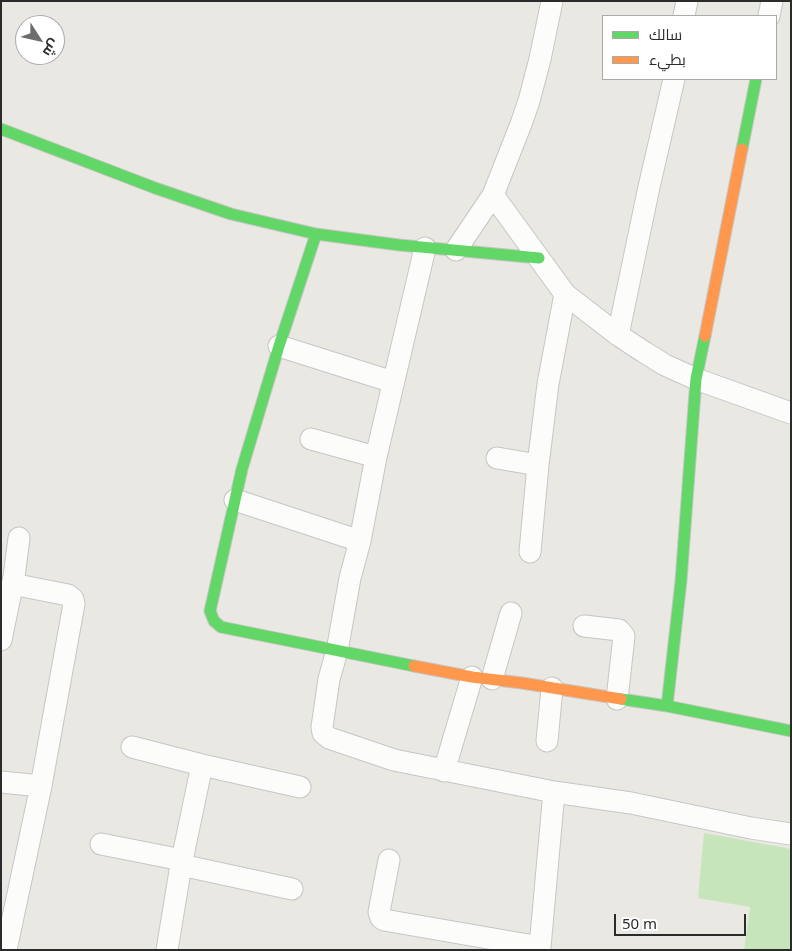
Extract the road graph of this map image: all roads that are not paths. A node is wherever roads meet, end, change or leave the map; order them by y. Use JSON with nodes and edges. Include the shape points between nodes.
{"nodes":[{"id":1,"x":552,"y":1,"type":"edge"},
{"id":2,"x":687,"y":1,"type":"edge"},
{"id":3,"x":772,"y":1,"type":"edge"},
{"id":4,"x":684,"y":15,"type":"edge"},
{"id":5,"x":769,"y":15,"type":"edge"},
{"id":6,"x":674,"y":80,"type":"edge"},
{"id":7,"x":756,"y":80,"type":"edge"},
{"id":8,"x":1,"y":129,"type":"edge"},
{"id":9,"x":493,"y":195,"type":"junction"},
{"id":10,"x":316,"y":234,"type":"junction"},
{"id":11,"x":425,"y":248,"type":"junction"},
{"id":12,"x":456,"y":250,"type":"junction"},
{"id":13,"x":539,"y":258,"type":"junction"},
{"id":14,"x":565,"y":294,"type":"junction"},
{"id":15,"x":618,"y":335,"type":"junction"},
{"id":16,"x":279,"y":346,"type":"junction"},
{"id":17,"x":696,"y":379,"type":"junction"},
{"id":18,"x":393,"y":382,"type":"junction"},
{"id":19,"x":791,"y":413,"type":"edge"},
{"id":20,"x":311,"y":439,"type":"dead end"},
{"id":21,"x":376,"y":457,"type":"junction"},
{"id":22,"x":498,"y":458,"type":"dead end"},
{"id":23,"x":538,"y":465,"type":"junction"},
{"id":24,"x":235,"y":500,"type":"junction"},
{"id":25,"x":19,"y":538,"type":"dead end"},
{"id":26,"x":360,"y":541,"type":"junction"},
{"id":27,"x":530,"y":552,"type":"dead end"},
{"id":28,"x":9,"y":579,"type":"edge"},
{"id":29,"x":511,"y":613,"type":"dead end"},
{"id":30,"x":584,"y":626,"type":"dead end"},
{"id":31,"x":1,"y":640,"type":"edge"},
{"id":32,"x":337,"y":651,"type":"junction"},
{"id":33,"x":482,"y":678,"type":"junction"},
{"id":34,"x":552,"y":688,"type":"junction"},
{"id":35,"x":616,"y":699,"type":"junction"},
{"id":36,"x":667,"y":706,"type":"junction"},
{"id":37,"x":791,"y":731,"type":"edge"},
{"id":38,"x":547,"y":741,"type":"dead end"},
{"id":39,"x":132,"y":746,"type":"dead end"},
{"id":40,"x":202,"y":765,"type":"junction"},
{"id":41,"x":444,"y":771,"type":"junction"},
{"id":42,"x":1,"y":782,"type":"edge"},
{"id":43,"x":41,"y":786,"type":"junction"},
{"id":44,"x":300,"y":787,"type":"dead end"},
{"id":45,"x":554,"y":792,"type":"junction"},
{"id":46,"x":791,"y":834,"type":"edge"},
{"id":47,"x":101,"y":844,"type":"dead end"},
{"id":48,"x":389,"y":860,"type":"dead end"},
{"id":49,"x":181,"y":863,"type":"junction"},
{"id":50,"x":292,"y":889,"type":"dead end"},
{"id":51,"x":548,"y":948,"type":"edge"},
{"id":52,"x":6,"y":950,"type":"edge"},
{"id":53,"x":167,"y":950,"type":"edge"}],
"edges":[{"from":1,"to":9,"type":"street","via":[[529,101]]},
{"from":2,"to":4,"type":"street"},
{"from":3,"to":5,"type":"street"},
{"from":6,"to":15,"type":"street"},
{"from":7,"to":17,"type":"street"},
{"from":8,"to":10,"type":"street","via":[[232,214]]},
{"from":9,"to":12,"type":"street"},
{"from":9,"to":13,"type":"street"},
{"from":10,"to":11,"type":"street"},
{"from":10,"to":16,"type":"street"},
{"from":11,"to":12,"type":"street"},
{"from":11,"to":18,"type":"street"},
{"from":12,"to":13,"type":"street"},
{"from":13,"to":14,"type":"street"},
{"from":14,"to":15,"type":"street"},
{"from":14,"to":23,"type":"street","via":[[548,384]]},
{"from":15,"to":17,"type":"street","via":[[665,365]]},
{"from":16,"to":18,"type":"street"},
{"from":16,"to":24,"type":"street"},
{"from":17,"to":19,"type":"street"},
{"from":17,"to":36,"type":"street","via":[[681,581]]},
{"from":18,"to":21,"type":"street"},
{"from":20,"to":21,"type":"street"},
{"from":21,"to":26,"type":"street"},
{"from":22,"to":23,"type":"street"},
{"from":23,"to":27,"type":"street"},
{"from":24,"to":26,"type":"street"},
{"from":24,"to":32,"type":"street","via":[[210,611],[214,621],[221,627]]},
{"from":25,"to":28,"type":"street"},
{"from":26,"to":32,"type":"street"},
{"from":28,"to":31,"type":"street"},
{"from":28,"to":43,"type":"street","via":[[68,595],[74,604]]},
{"from":29,"to":33,"type":"street"},
{"from":30,"to":35,"type":"street","via":[[619,630],[624,636]]},
{"from":32,"to":33,"type":"street"},
{"from":32,"to":41,"type":"street","via":[[329,679],[323,733],[329,738],[394,760]]},
{"from":33,"to":34,"type":"street"},
{"from":33,"to":41,"type":"street"},
{"from":34,"to":35,"type":"street"},
{"from":34,"to":38,"type":"street"},
{"from":35,"to":36,"type":"street"},
{"from":36,"to":37,"type":"street"},
{"from":39,"to":40,"type":"street"},
{"from":40,"to":44,"type":"street"},
{"from":40,"to":49,"type":"street"},
{"from":41,"to":45,"type":"street"},
{"from":42,"to":43,"type":"street"},
{"from":43,"to":52,"type":"street"},
{"from":45,"to":46,"type":"street","via":[[631,803]]},
{"from":45,"to":51,"type":"street"},
{"from":47,"to":49,"type":"street"},
{"from":48,"to":51,"type":"street","via":[[379,912],[384,920]]},
{"from":49,"to":50,"type":"street"},
{"from":49,"to":53,"type":"street"}]}
